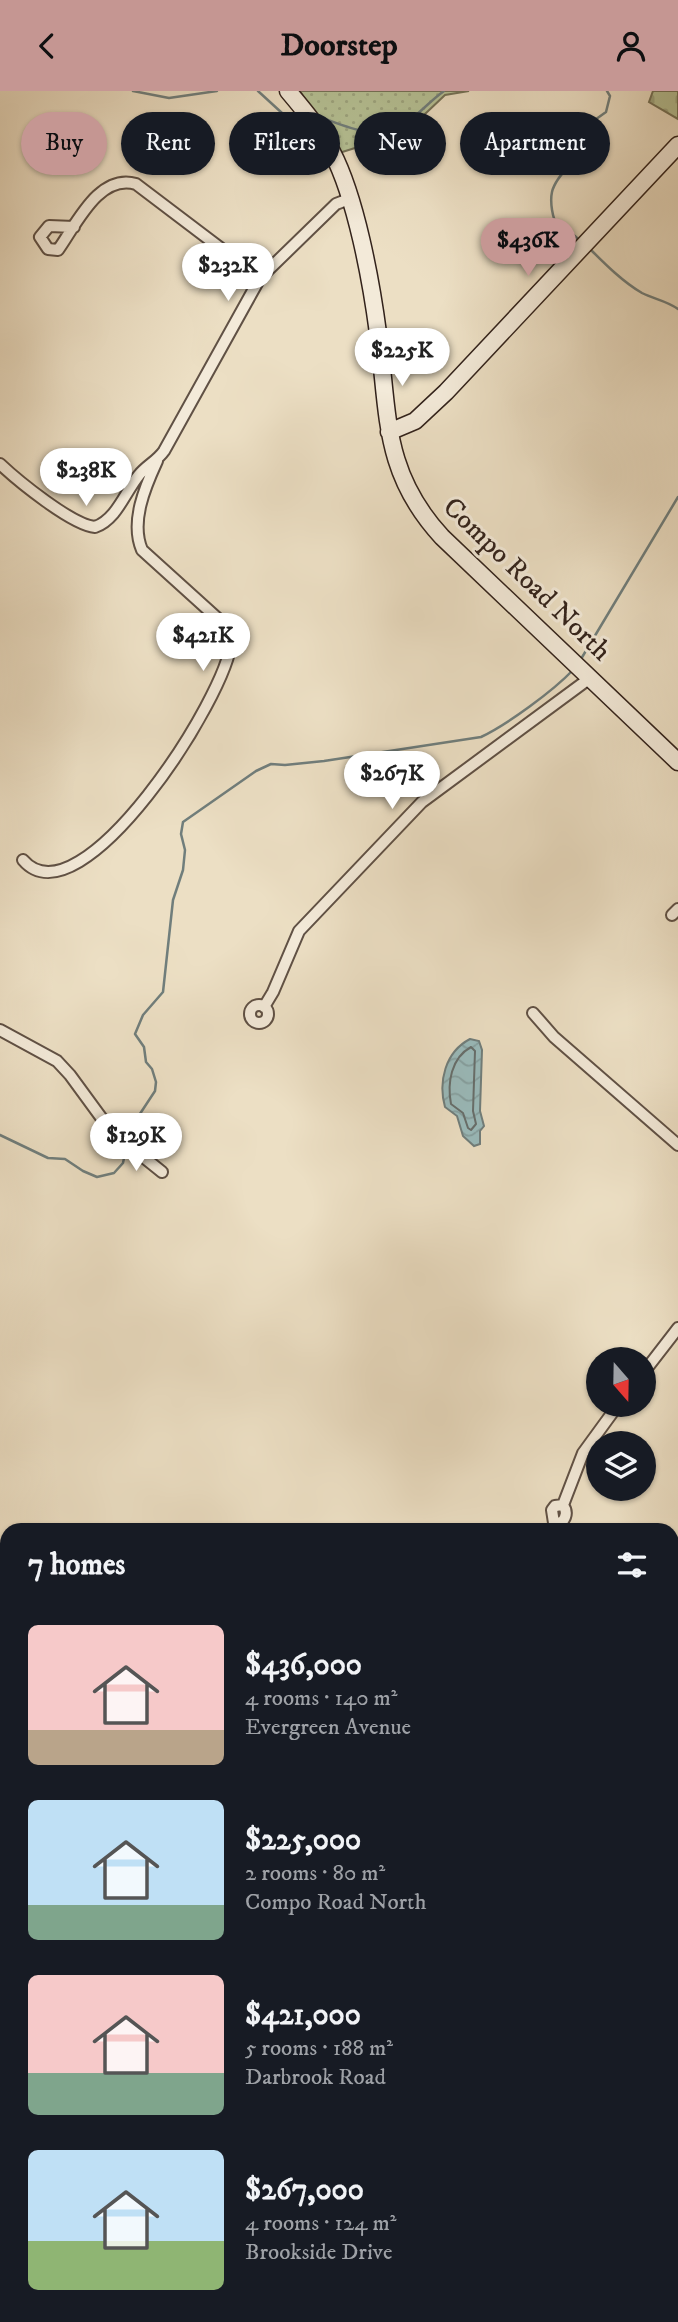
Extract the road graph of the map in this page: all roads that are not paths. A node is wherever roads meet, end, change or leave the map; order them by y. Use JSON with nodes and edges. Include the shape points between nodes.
{"nodes":[{"id":1,"x":288,"y":91,"type":"edge"},
{"id":2,"x":678,"y":145,"type":"edge"},
{"id":3,"x":349,"y":199,"type":"junction"},
{"id":4,"x":74,"y":227,"type":"dead end"},
{"id":5,"x":260,"y":278,"type":"junction"},
{"id":6,"x":389,"y":432,"type":"junction"},
{"id":7,"x":157,"y":461,"type":"junction"},
{"id":8,"x":0,"y":464,"type":"edge"},
{"id":9,"x":582,"y":670,"type":"junction"},
{"id":10,"x":678,"y":762,"type":"edge"},
{"id":11,"x":23,"y":860,"type":"dead end"},
{"id":12,"x":264,"y":1007,"type":"dead end"},
{"id":13,"x":533,"y":1013,"type":"dead end"},
{"id":14,"x":0,"y":1030,"type":"edge"},
{"id":15,"x":678,"y":1145,"type":"edge"},
{"id":16,"x":162,"y":1172,"type":"dead end"},
{"id":17,"x":678,"y":1328,"type":"edge"},
{"id":18,"x":656,"y":1356,"type":"edge"},
{"id":19,"x":609,"y":1417,"type":"edge"},
{"id":20,"x":563,"y":1505,"type":"dead end"}],
"edges":[{"from":1,"to":3,"type":"main road","name":"Compo Road North","via":[[329,146]]},
{"from":2,"to":6,"type":"main road","via":[[446,392],[415,421]]},
{"from":3,"to":5,"type":"street","via":[[336,204]]},
{"from":3,"to":6,"type":"main road","name":"Compo Road North","via":[[375,313]]},
{"from":4,"to":5,"type":"street","via":[[109,186],[130,182]]},
{"from":5,"to":7,"type":"street"},
{"from":6,"to":9,"type":"main road","name":"Compo Road North","via":[[402,478],[430,524]]},
{"from":7,"to":8,"type":"street","via":[[142,471],[112,516],[95,527],[34,494]]},
{"from":7,"to":11,"type":"street","via":[[143,492],[140,545],[226,626],[231,639],[228,652],[180,751],[130,818],[71,867],[42,872]]},
{"from":9,"to":10,"type":"main road","name":"Compo Road North"},
{"from":9,"to":12,"type":"street","via":[[422,802],[299,931]]},
{"from":13,"to":15,"type":"street","via":[[554,1037]]},
{"from":14,"to":16,"type":"street","via":[[62,1065],[102,1121]]},
{"from":17,"to":18,"type":"street"},
{"from":19,"to":20,"type":"street","via":[[583,1454]]}]}
